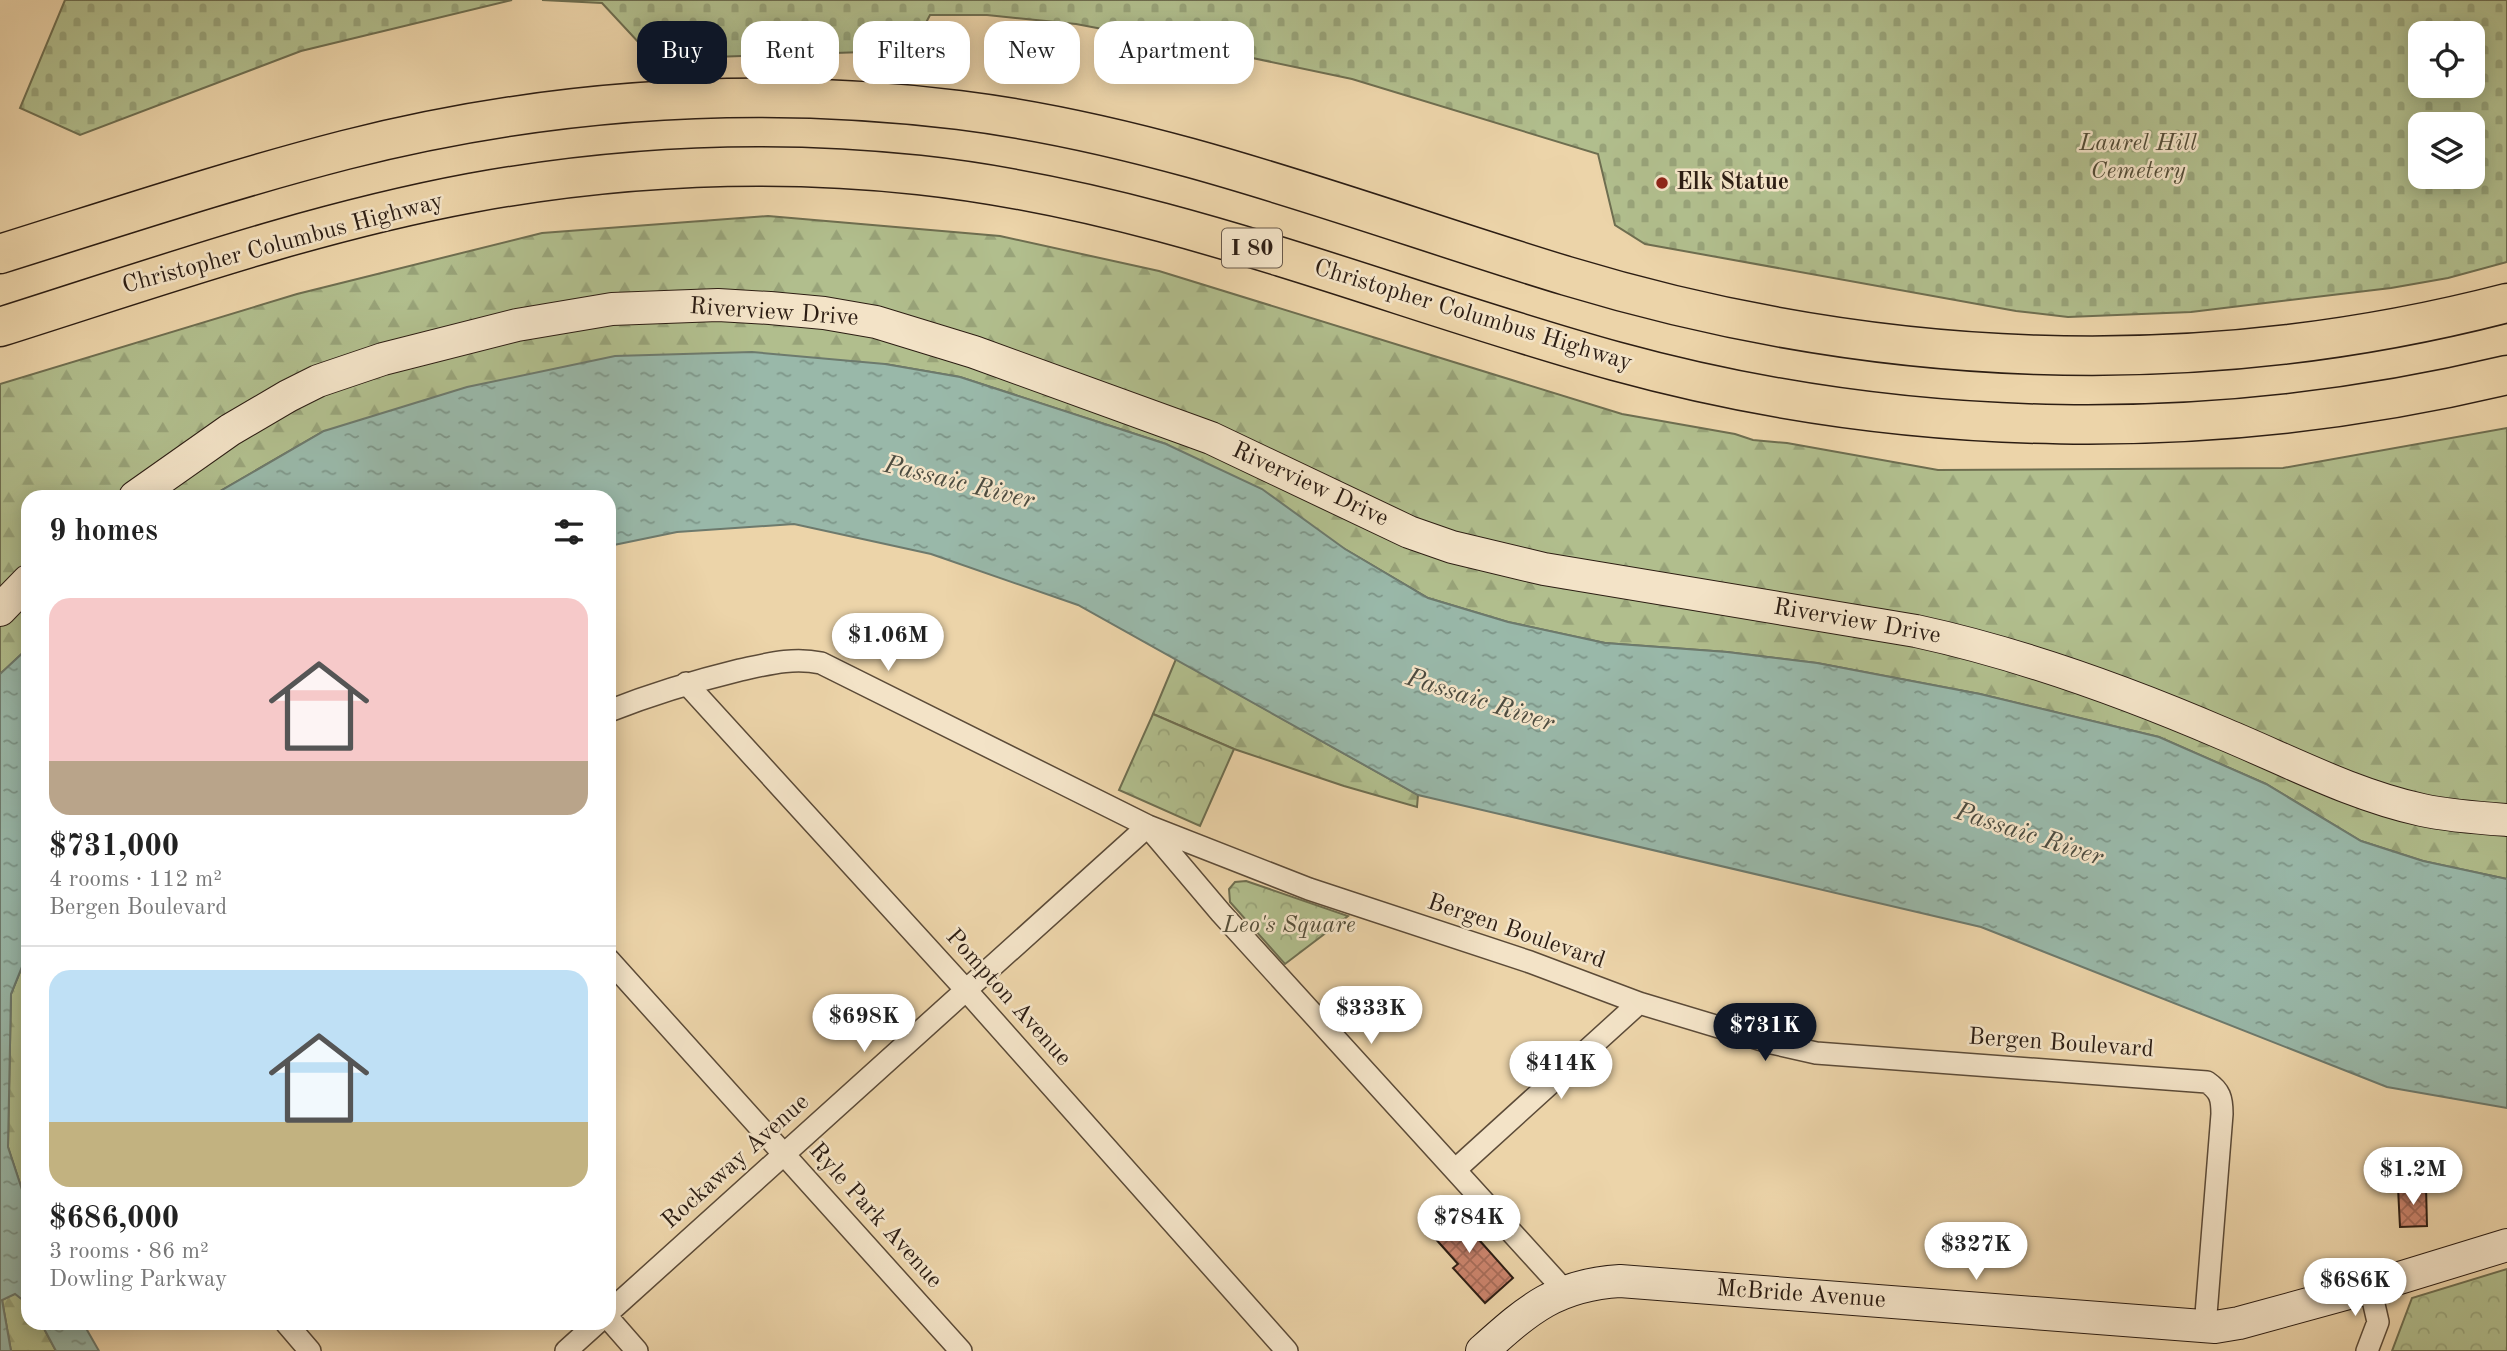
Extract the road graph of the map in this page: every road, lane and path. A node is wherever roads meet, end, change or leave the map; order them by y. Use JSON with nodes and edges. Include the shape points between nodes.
{"nodes":[{"id":1,"x":0,"y":254,"type":"edge"},
{"id":2,"x":2507,"y":303,"type":"edge"},
{"id":3,"x":0,"y":327,"type":"edge"},
{"id":4,"x":2507,"y":375,"type":"edge"},
{"id":5,"x":145,"y":490,"type":"edge"},
{"id":6,"x":21,"y":588,"type":"edge"},
{"id":7,"x":0,"y":610,"type":"edge"},
{"id":8,"x":686,"y":683,"type":"junction"},
{"id":9,"x":616,"y":708,"type":"edge"},
{"id":10,"x":2507,"y":820,"type":"edge"},
{"id":11,"x":1148,"y":826,"type":"junction"},
{"id":12,"x":616,"y":968,"type":"edge"},
{"id":13,"x":966,"y":990,"type":"junction"},
{"id":14,"x":1639,"y":1003,"type":"junction"},
{"id":15,"x":784,"y":1154,"type":"junction"},
{"id":16,"x":1455,"y":1170,"type":"junction"},
{"id":17,"x":2507,"y":1245,"type":"edge"},
{"id":18,"x":2370,"y":1287,"type":"junction"},
{"id":19,"x":1565,"y":1291,"type":"junction"},
{"id":20,"x":616,"y":1306,"type":"edge"},
{"id":21,"x":616,"y":1327,"type":"edge"},
{"id":22,"x":2204,"y":1327,"type":"junction"},
{"id":23,"x":292,"y":1330,"type":"edge"},
{"id":24,"x":589,"y":1330,"type":"edge"},
{"id":25,"x":310,"y":1351,"type":"edge"},
{"id":26,"x":566,"y":1351,"type":"edge"},
{"id":27,"x":637,"y":1351,"type":"edge"},
{"id":28,"x":961,"y":1351,"type":"edge"},
{"id":29,"x":1287,"y":1351,"type":"edge"},
{"id":30,"x":1482,"y":1351,"type":"edge"},
{"id":31,"x":2367,"y":1351,"type":"edge"}],
"edges":[{"from":1,"to":2,"type":"highway","via":[[270,171],[423,132],[550,111],[656,100],[811,98],[965,111],[1121,140],[1636,295],[1787,330],[1873,342],[2014,355],[2171,355],[2325,341]]},
{"from":3,"to":4,"type":"highway","name":"Christopher Columbus Highway","number":"I 80","via":[[319,229],[465,194],[614,173],[764,166],[918,175],[1067,198],[1213,236],[1616,361],[1692,381],[1844,408],[2000,423],[2155,424],[2310,412]]},
{"from":5,"to":10,"type":"street","name":"Riverview Drive","via":[[278,401],[318,381],[383,359],[517,325],[612,309],[718,305],[824,313],[927,335],[1160,418],[1409,532],[1452,547],[1544,569],[1963,641],[2108,688],[2380,798],[2422,810]]},
{"from":6,"to":7,"type":"street"},
{"from":8,"to":9,"type":"street","name":"Bergen Boulevard"},
{"from":8,"to":11,"type":"street","name":"Bergen Boulevard","via":[[786,660],[821,663]]},
{"from":8,"to":13,"type":"street","name":"Pompton Avenue"},
{"from":11,"to":13,"type":"street","name":"Rockaway Avenue"},
{"from":11,"to":14,"type":"street","name":"Bergen Boulevard","via":[[1309,889]]},
{"from":11,"to":16,"type":"street"},
{"from":12,"to":15,"type":"street","name":"Ryle Park Avenue"},
{"from":13,"to":15,"type":"street","name":"Rockaway Avenue"},
{"from":13,"to":29,"type":"street","name":"Pompton Avenue"},
{"from":14,"to":16,"type":"street"},
{"from":14,"to":22,"type":"street","name":"Bergen Boulevard","via":[[1816,1053],[2207,1082],[2222,1098],[2222,1114]]},
{"from":15,"to":20,"type":"street","name":"Rockaway Avenue"},
{"from":15,"to":28,"type":"street","name":"Ryle Park Avenue"},
{"from":16,"to":19,"type":"street"},
{"from":17,"to":18,"type":"street","name":"McBride Avenue"},
{"from":18,"to":22,"type":"street","name":"McBride Avenue","via":[[2239,1323]]},
{"from":18,"to":31,"type":"street","via":[[2378,1322]]},
{"from":19,"to":22,"type":"street","name":"McBride Avenue","via":[[1620,1281]]},
{"from":19,"to":30,"type":"street","name":"McBride Avenue","via":[[1529,1309]]},
{"from":21,"to":27,"type":"street"},
{"from":23,"to":25,"type":"street"},
{"from":24,"to":26,"type":"street"}]}
